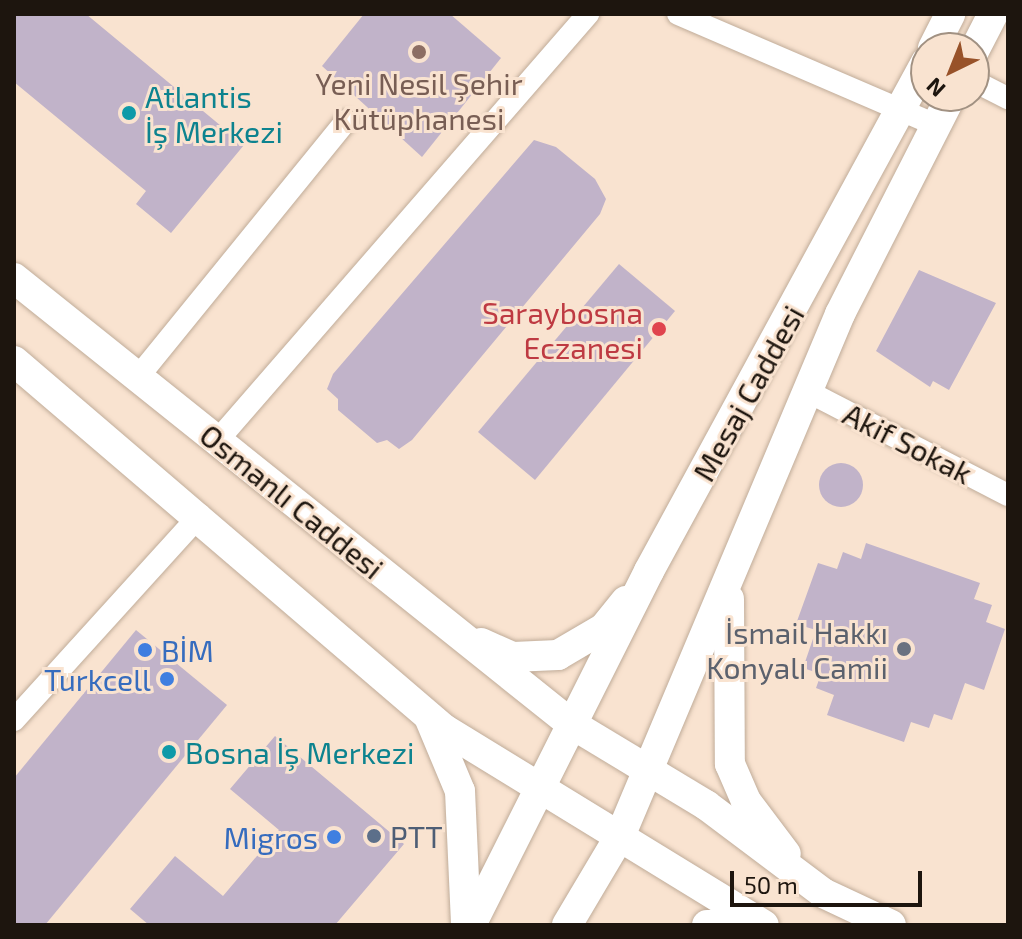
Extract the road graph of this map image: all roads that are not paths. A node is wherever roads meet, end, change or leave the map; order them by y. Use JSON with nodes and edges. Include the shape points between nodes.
{"nodes":[{"id":1,"x":588,"y":14,"type":"edge"},
{"id":2,"x":678,"y":14,"type":"edge"},
{"id":3,"x":950,"y":14,"type":"edge"},
{"id":4,"x":993,"y":14,"type":"edge"},
{"id":5,"x":941,"y":32,"type":"edge"},
{"id":6,"x":984,"y":32,"type":"edge"},
{"id":7,"x":990,"y":89,"type":"edge"},
{"id":8,"x":910,"y":93,"type":"edge"},
{"id":9,"x":1008,"y":98,"type":"edge"},
{"id":10,"x":943,"y":112,"type":"edge"},
{"id":11,"x":899,"y":114,"type":"junction"},
{"id":12,"x":346,"y":121,"type":"dead end"},
{"id":13,"x":936,"y":125,"type":"junction"},
{"id":14,"x":14,"y":278,"type":"edge"},
{"id":15,"x":14,"y":361,"type":"edge"},
{"id":16,"x":138,"y":377,"type":"junction"},
{"id":17,"x":807,"y":391,"type":"junction"},
{"id":18,"x":217,"y":441,"type":"junction"},
{"id":19,"x":1008,"y":495,"type":"edge"},
{"id":20,"x":200,"y":515,"type":"junction"},
{"id":21,"x":649,"y":571,"type":"junction"},
{"id":22,"x":730,"y":577,"type":"junction"},
{"id":23,"x":454,"y":631,"type":"junction"},
{"id":24,"x":428,"y":715,"type":"junction"},
{"id":25,"x":14,"y":720,"type":"edge"},
{"id":26,"x":570,"y":723,"type":"junction"},
{"id":27,"x":650,"y":770,"type":"junction"},
{"id":28,"x":538,"y":785,"type":"junction"},
{"id":29,"x":621,"y":834,"type":"junction"},
{"id":30,"x":823,"y":893,"type":"junction"},
{"id":31,"x":469,"y":925,"type":"edge"},
{"id":32,"x":567,"y":925,"type":"edge"},
{"id":33,"x":707,"y":925,"type":"edge"},
{"id":34,"x":726,"y":925,"type":"edge"},
{"id":35,"x":764,"y":925,"type":"edge"},
{"id":36,"x":891,"y":925,"type":"edge"}],
"edges":[{"from":1,"to":18,"type":"street"},
{"from":2,"to":11,"type":"street"},
{"from":3,"to":5,"type":"street"},
{"from":4,"to":6,"type":"street"},
{"from":7,"to":9,"type":"street"},
{"from":8,"to":11,"type":"street","name":"Mesaj Caddesi"},
{"from":10,"to":13,"type":"street","name":"Mesaj Caddesi"},
{"from":11,"to":13,"type":"street"},
{"from":11,"to":21,"type":"street","name":"Mesaj Caddesi"},
{"from":12,"to":16,"type":"street"},
{"from":13,"to":17,"type":"street","name":"Mesaj Caddesi"},
{"from":14,"to":16,"type":"street","name":"Osmanlı Caddesi"},
{"from":15,"to":20,"type":"street"},
{"from":16,"to":18,"type":"street","name":"Osmanlı Caddesi"},
{"from":17,"to":19,"type":"street","name":"Akif Sokak"},
{"from":17,"to":22,"type":"street","name":"Mesaj Caddesi"},
{"from":18,"to":23,"type":"street","name":"Osmanlı Caddesi"},
{"from":20,"to":24,"type":"street"},
{"from":20,"to":25,"type":"street"},
{"from":21,"to":23,"type":"street","via":[[604,628],[558,655],[513,657]]},
{"from":21,"to":26,"type":"street","name":"Mesaj Caddesi"},
{"from":22,"to":27,"type":"street","name":"Mesaj Caddesi"},
{"from":22,"to":30,"type":"street","via":[[730,764],[768,833]]},
{"from":23,"to":26,"type":"street","name":"Osmanlı Caddesi"},
{"from":24,"to":28,"type":"street","via":[[475,752]]},
{"from":24,"to":31,"type":"street","via":[[460,791]]},
{"from":26,"to":27,"type":"street","name":"Osmanlı Caddesi"},
{"from":26,"to":28,"type":"street","name":"Mesaj Caddesi"},
{"from":27,"to":29,"type":"street","name":"Mesaj Caddesi"},
{"from":27,"to":30,"type":"street"},
{"from":28,"to":29,"type":"street"},
{"from":28,"to":31,"type":"street"},
{"from":29,"to":32,"type":"street"},
{"from":29,"to":35,"type":"street"},
{"from":30,"to":36,"type":"street"},
{"from":33,"to":34,"type":"street"}]}
